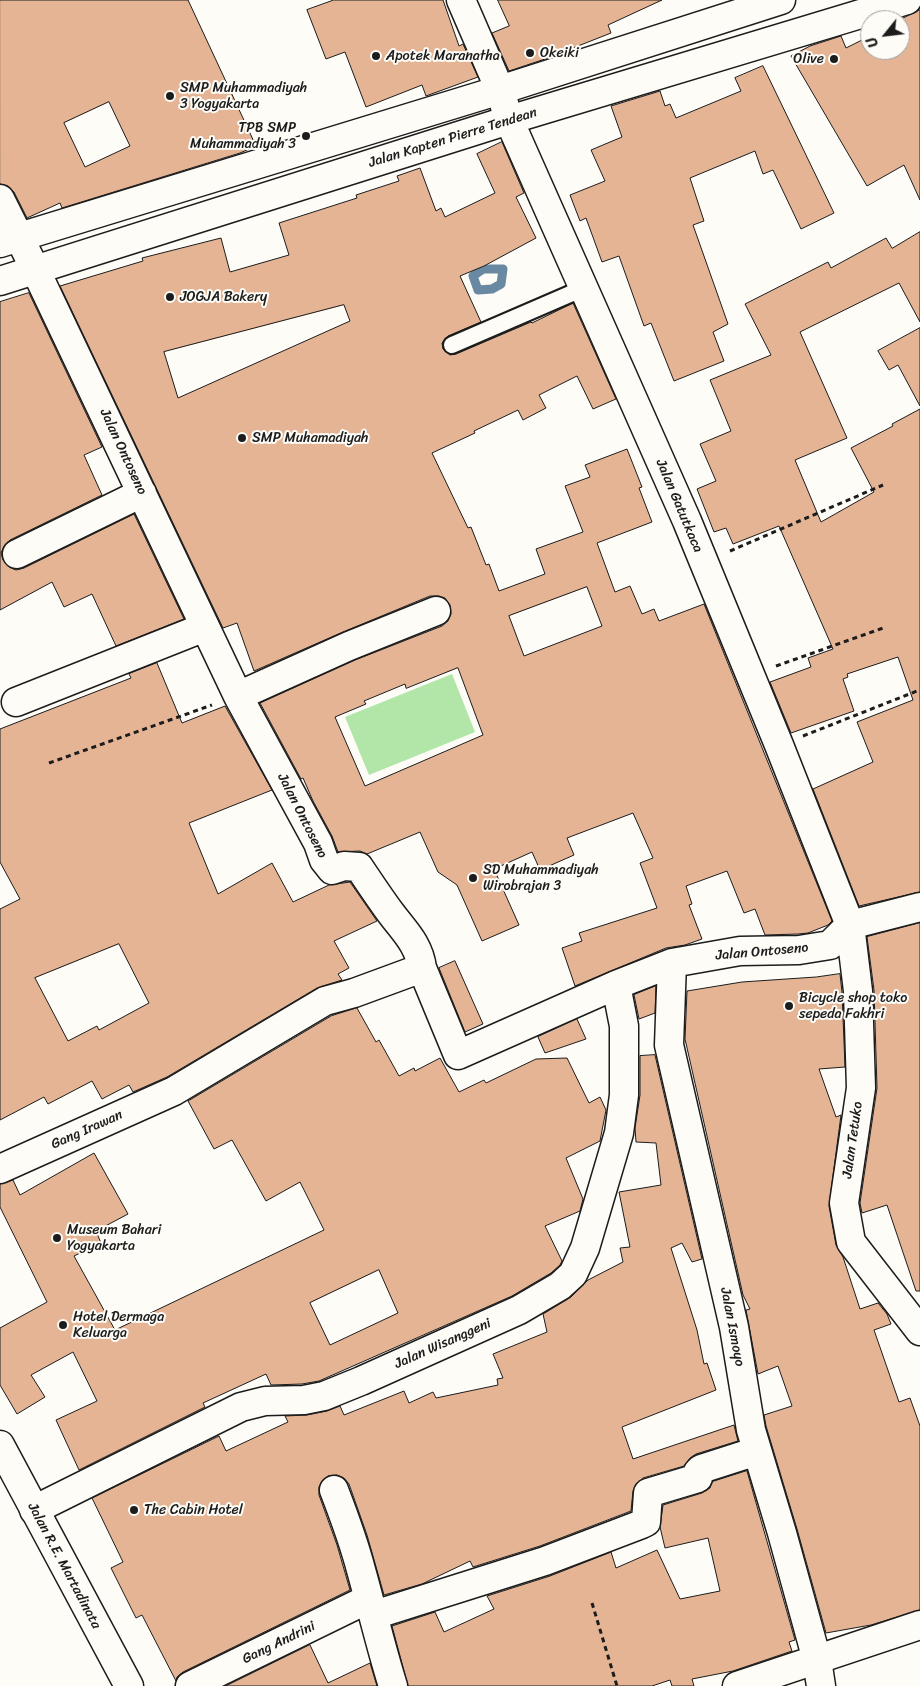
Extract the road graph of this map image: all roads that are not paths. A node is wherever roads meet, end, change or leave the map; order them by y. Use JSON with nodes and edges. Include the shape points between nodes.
{"nodes":[{"id":1,"x":461,"y":0,"type":"edge"},
{"id":2,"x":781,"y":0,"type":"edge"},
{"id":3,"x":907,"y":0,"type":"edge"},
{"id":4,"x":500,"y":90,"type":"junction"},
{"id":5,"x":509,"y":120,"type":"junction"},
{"id":6,"x":0,"y":198,"type":"edge"},
{"id":7,"x":10,"y":240,"type":"edge"},
{"id":8,"x":36,"y":271,"type":"junction"},
{"id":9,"x":0,"y":281,"type":"edge"},
{"id":10,"x":584,"y":288,"type":"junction"},
{"id":11,"x":452,"y":345,"type":"dead end"},
{"id":12,"x":142,"y":493,"type":"junction"},
{"id":13,"x":17,"y":554,"type":"dead end"},
{"id":14,"x":436,"y":611,"type":"dead end"},
{"id":15,"x":205,"y":627,"type":"junction"},
{"id":16,"x":238,"y":696,"type":"junction"},
{"id":17,"x":16,"y":702,"type":"dead end"},
{"id":18,"x":920,"y":907,"type":"edge"},
{"id":19,"x":850,"y":925,"type":"junction"},
{"id":20,"x":672,"y":964,"type":"junction"},
{"id":21,"x":422,"y":968,"type":"junction"},
{"id":22,"x":616,"y":985,"type":"junction"},
{"id":23,"x":0,"y":1169,"type":"edge"},
{"id":24,"x":920,"y":1331,"type":"edge"},
{"id":25,"x":0,"y":1445,"type":"edge"},
{"id":26,"x":757,"y":1451,"type":"junction"},
{"id":27,"x":6,"y":1472,"type":"edge"},
{"id":28,"x":334,"y":1490,"type":"dead end"},
{"id":29,"x":34,"y":1510,"type":"junction"},
{"id":30,"x":371,"y":1607,"type":"junction"},
{"id":31,"x":920,"y":1625,"type":"edge"},
{"id":32,"x":819,"y":1673,"type":"edge"},
{"id":33,"x":128,"y":1686,"type":"edge"},
{"id":34,"x":190,"y":1686,"type":"edge"},
{"id":35,"x":393,"y":1686,"type":"edge"},
{"id":36,"x":737,"y":1686,"type":"edge"}],
"edges":[{"from":1,"to":4,"type":"street","name":"Jalan Gatutkaca"},
{"from":2,"to":4,"type":"street"},
{"from":3,"to":5,"type":"street","name":"Jalan Kapten Pierre Tendean"},
{"from":4,"to":5,"type":"street","name":"Jalan Gatutkaca"},
{"from":4,"to":7,"type":"street"},
{"from":5,"to":8,"type":"street","name":"Jalan Kapten Pierre Tendean"},
{"from":5,"to":10,"type":"street","name":"Jalan Gatutkaca"},
{"from":6,"to":7,"type":"street","name":"Jalan Ontoseno"},
{"from":7,"to":8,"type":"street","name":"Jalan Ontoseno"},
{"from":8,"to":9,"type":"street","name":"Jalan Kapten Pierre Tendean"},
{"from":8,"to":12,"type":"street","name":"Jalan Ontoseno"},
{"from":10,"to":11,"type":"lane"},
{"from":10,"to":19,"type":"street","name":"Jalan Gatutkaca","via":[[704,562]]},
{"from":12,"to":13,"type":"street"},
{"from":12,"to":15,"type":"street","name":"Jalan Ontoseno"},
{"from":14,"to":16,"type":"street"},
{"from":15,"to":16,"type":"street","name":"Jalan Ontoseno"},
{"from":15,"to":17,"type":"street"},
{"from":16,"to":21,"type":"street","name":"Jalan Ontoseno","via":[[318,843],[324,860],[332,870],[352,865],[360,867],[390,912],[405,928],[420,954]]},
{"from":18,"to":19,"type":"street"},
{"from":19,"to":20,"type":"street","name":"Jalan Ontoseno","via":[[830,945],[798,950],[740,951]]},
{"from":19,"to":24,"type":"street","name":"Jalan Tetuko","via":[[858,990],[861,1088],[844,1203],[851,1242]]},
{"from":20,"to":22,"type":"street","name":"Jalan Ontoseno"},
{"from":20,"to":26,"type":"street","name":"Jalan Ismoyo","via":[[668,1045],[734,1327],[750,1430]]},
{"from":21,"to":22,"type":"street","name":"Jalan Ontoseno","via":[[458,1055]]},
{"from":21,"to":23,"type":"street","name":"Gang Irawan","via":[[325,1001],[174,1091]]},
{"from":22,"to":29,"type":"street","name":"Jalan Wisanggeni","via":[[624,1026],[624,1095],[619,1133],[585,1248],[573,1274],[560,1286],[519,1310],[324,1396],[265,1401],[242,1407]]},
{"from":25,"to":27,"type":"street","name":"Jalan R.E. Martadinata"},
{"from":26,"to":30,"type":"street","name":"Gang Andrini","via":[[701,1469],[698,1478],[648,1493],[646,1522],[642,1524],[545,1561]]},
{"from":26,"to":32,"type":"street","name":"Jalan Ismoyo"},
{"from":27,"to":29,"type":"street","name":"Jalan R.E. Martadinata"},
{"from":28,"to":30,"type":"street","via":[[348,1525]]},
{"from":29,"to":33,"type":"street","name":"Jalan R.E. Martadinata"},
{"from":30,"to":34,"type":"street","name":"Gang Andrini"},
{"from":30,"to":35,"type":"street"},
{"from":31,"to":32,"type":"street"},
{"from":32,"to":36,"type":"street"}]}
